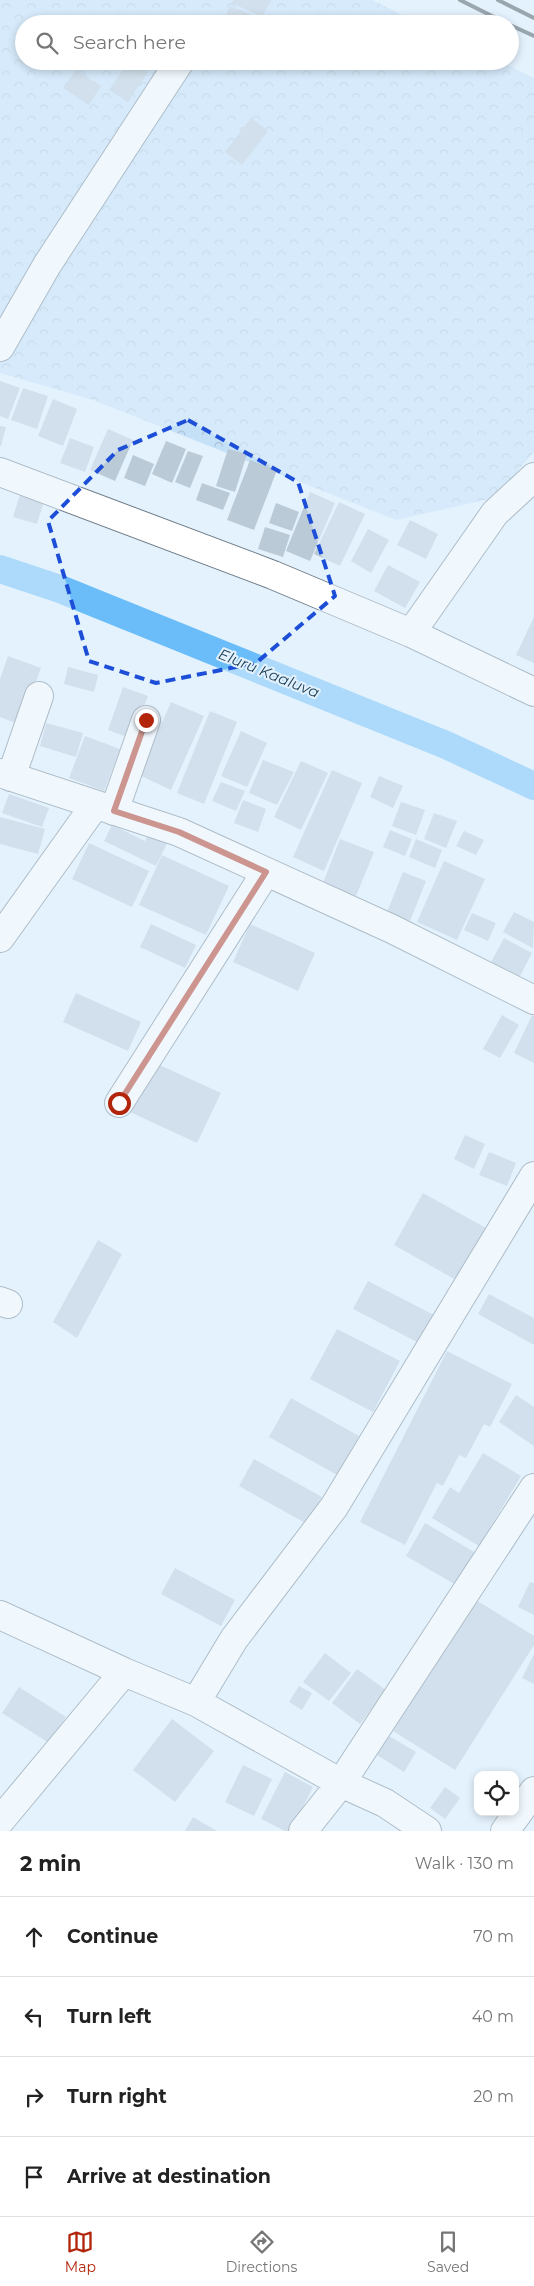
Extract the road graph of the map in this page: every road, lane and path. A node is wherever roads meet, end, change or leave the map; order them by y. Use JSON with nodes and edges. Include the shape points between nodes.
{"nodes":[{"id":1,"x":174,"y":70,"type":"edge"},
{"id":2,"x":0,"y":347,"type":"edge"},
{"id":3,"x":0,"y":472,"type":"edge"},
{"id":4,"x":534,"y":476,"type":"edge"},
{"id":5,"x":411,"y":633,"type":"junction"},
{"id":6,"x":534,"y":692,"type":"edge"},
{"id":7,"x":38,"y":696,"type":"dead end"},
{"id":8,"x":146,"y":720,"type":"dead end"},
{"id":9,"x":4,"y":776,"type":"edge"},
{"id":10,"x":104,"y":808,"type":"junction"},
{"id":11,"x":266,"y":872,"type":"junction"},
{"id":12,"x":0,"y":938,"type":"edge"},
{"id":13,"x":534,"y":1000,"type":"edge"},
{"id":14,"x":119,"y":1103,"type":"dead end"},
{"id":15,"x":534,"y":1176,"type":"edge"},
{"id":16,"x":534,"y":1488,"type":"edge"},
{"id":17,"x":0,"y":1615,"type":"edge"},
{"id":18,"x":124,"y":1672,"type":"junction"},
{"id":19,"x":196,"y":1702,"type":"junction"},
{"id":20,"x":341,"y":1783,"type":"junction"},
{"id":21,"x":534,"y":1791,"type":"edge"},
{"id":22,"x":0,"y":1821,"type":"edge"},
{"id":23,"x":303,"y":1831,"type":"edge"},
{"id":24,"x":427,"y":1831,"type":"edge"},
{"id":25,"x":505,"y":1831,"type":"edge"}],
"edges":[{"from":1,"to":2,"type":"street","via":[[47,265]]},
{"from":3,"to":5,"type":"street","via":[[272,575]]},
{"from":4,"to":5,"type":"street","via":[[494,513]]},
{"from":5,"to":6,"type":"street"},
{"from":7,"to":9,"type":"street"},
{"from":8,"to":10,"type":"street"},
{"from":9,"to":10,"type":"street"},
{"from":10,"to":11,"type":"street","via":[[179,832]]},
{"from":10,"to":12,"type":"street"},
{"from":11,"to":13,"type":"street","via":[[392,929]]},
{"from":11,"to":14,"type":"street"},
{"from":15,"to":19,"type":"street","via":[[334,1507],[234,1639]]},
{"from":16,"to":20,"type":"street"},
{"from":17,"to":18,"type":"street"},
{"from":18,"to":19,"type":"street"},
{"from":18,"to":22,"type":"street"},
{"from":19,"to":20,"type":"street"},
{"from":20,"to":23,"type":"street"},
{"from":20,"to":24,"type":"street","via":[[385,1803]]},
{"from":21,"to":25,"type":"street"}]}
